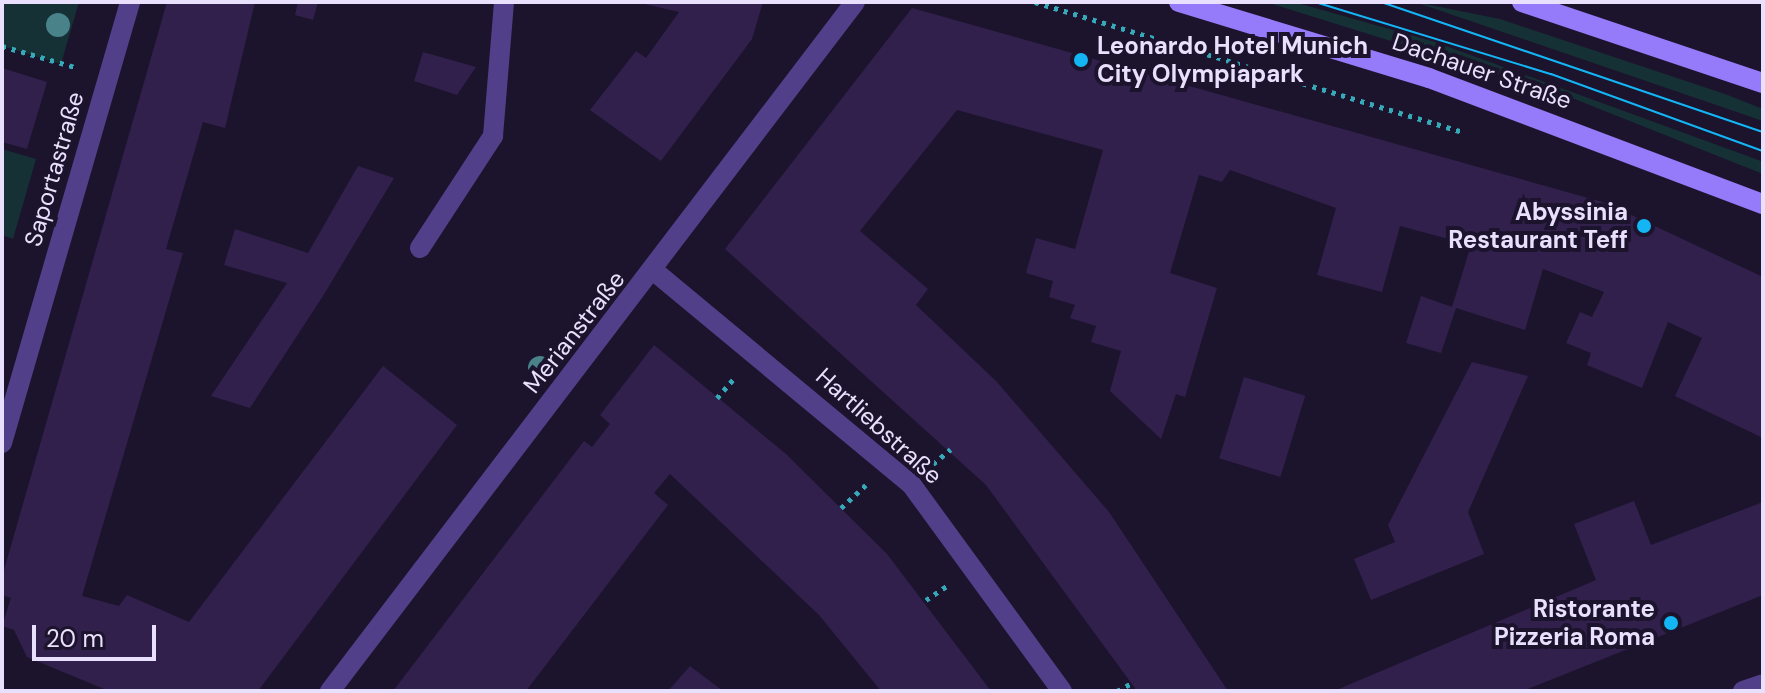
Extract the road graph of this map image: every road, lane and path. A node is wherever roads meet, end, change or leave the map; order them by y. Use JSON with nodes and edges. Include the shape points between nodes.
{"nodes":[{"id":1,"x":130,"y":2,"type":"edge"},
{"id":2,"x":504,"y":2,"type":"edge"},
{"id":3,"x":855,"y":2,"type":"edge"},
{"id":4,"x":1035,"y":2,"type":"edge"},
{"id":5,"x":1179,"y":2,"type":"edge"},
{"id":6,"x":1522,"y":2,"type":"edge"},
{"id":7,"x":2,"y":46,"type":"edge"},
{"id":8,"x":108,"y":77,"type":"junction"},
{"id":9,"x":1763,"y":83,"type":"edge"},
{"id":10,"x":1464,"y":132,"type":"dead end"},
{"id":11,"x":1763,"y":204,"type":"edge"},
{"id":12,"x":420,"y":248,"type":"dead end"},
{"id":13,"x":654,"y":271,"type":"junction"},
{"id":14,"x":2,"y":443,"type":"edge"},
{"id":15,"x":951,"y":449,"type":"dead end"},
{"id":16,"x":935,"y":463,"type":"dead end"},
{"id":17,"x":866,"y":485,"type":"dead end"},
{"id":18,"x":841,"y":508,"type":"dead end"},
{"id":19,"x":954,"y":581,"type":"dead end"},
{"id":20,"x":926,"y":600,"type":"dead end"},
{"id":21,"x":1132,"y":683,"type":"dead end"},
{"id":22,"x":1763,"y":684,"type":"edge"},
{"id":23,"x":330,"y":691,"type":"edge"},
{"id":24,"x":1062,"y":691,"type":"edge"},
{"id":25,"x":1117,"y":691,"type":"edge"},
{"id":26,"x":1743,"y":691,"type":"edge"}],
"edges":[{"from":1,"to":8,"type":"street","name":"Saportastraße"},
{"from":2,"to":12,"type":"street","via":[[493,136]]},
{"from":3,"to":13,"type":"street","name":"Merianstraße"},
{"from":4,"to":10,"type":"path"},
{"from":5,"to":11,"type":"main road","name":"Dachauer Straße","via":[[1429,78]]},
{"from":6,"to":9,"type":"main road"},
{"from":7,"to":8,"type":"path"},
{"from":8,"to":14,"type":"street","name":"Saportastraße"},
{"from":13,"to":23,"type":"street","name":"Merianstraße"},
{"from":13,"to":24,"type":"street","name":"Hartliebstraße","via":[[911,484]]},
{"from":15,"to":16,"type":"path"},
{"from":17,"to":18,"type":"path"},
{"from":19,"to":20,"type":"path"},
{"from":21,"to":25,"type":"path"},
{"from":22,"to":26,"type":"street"}]}
